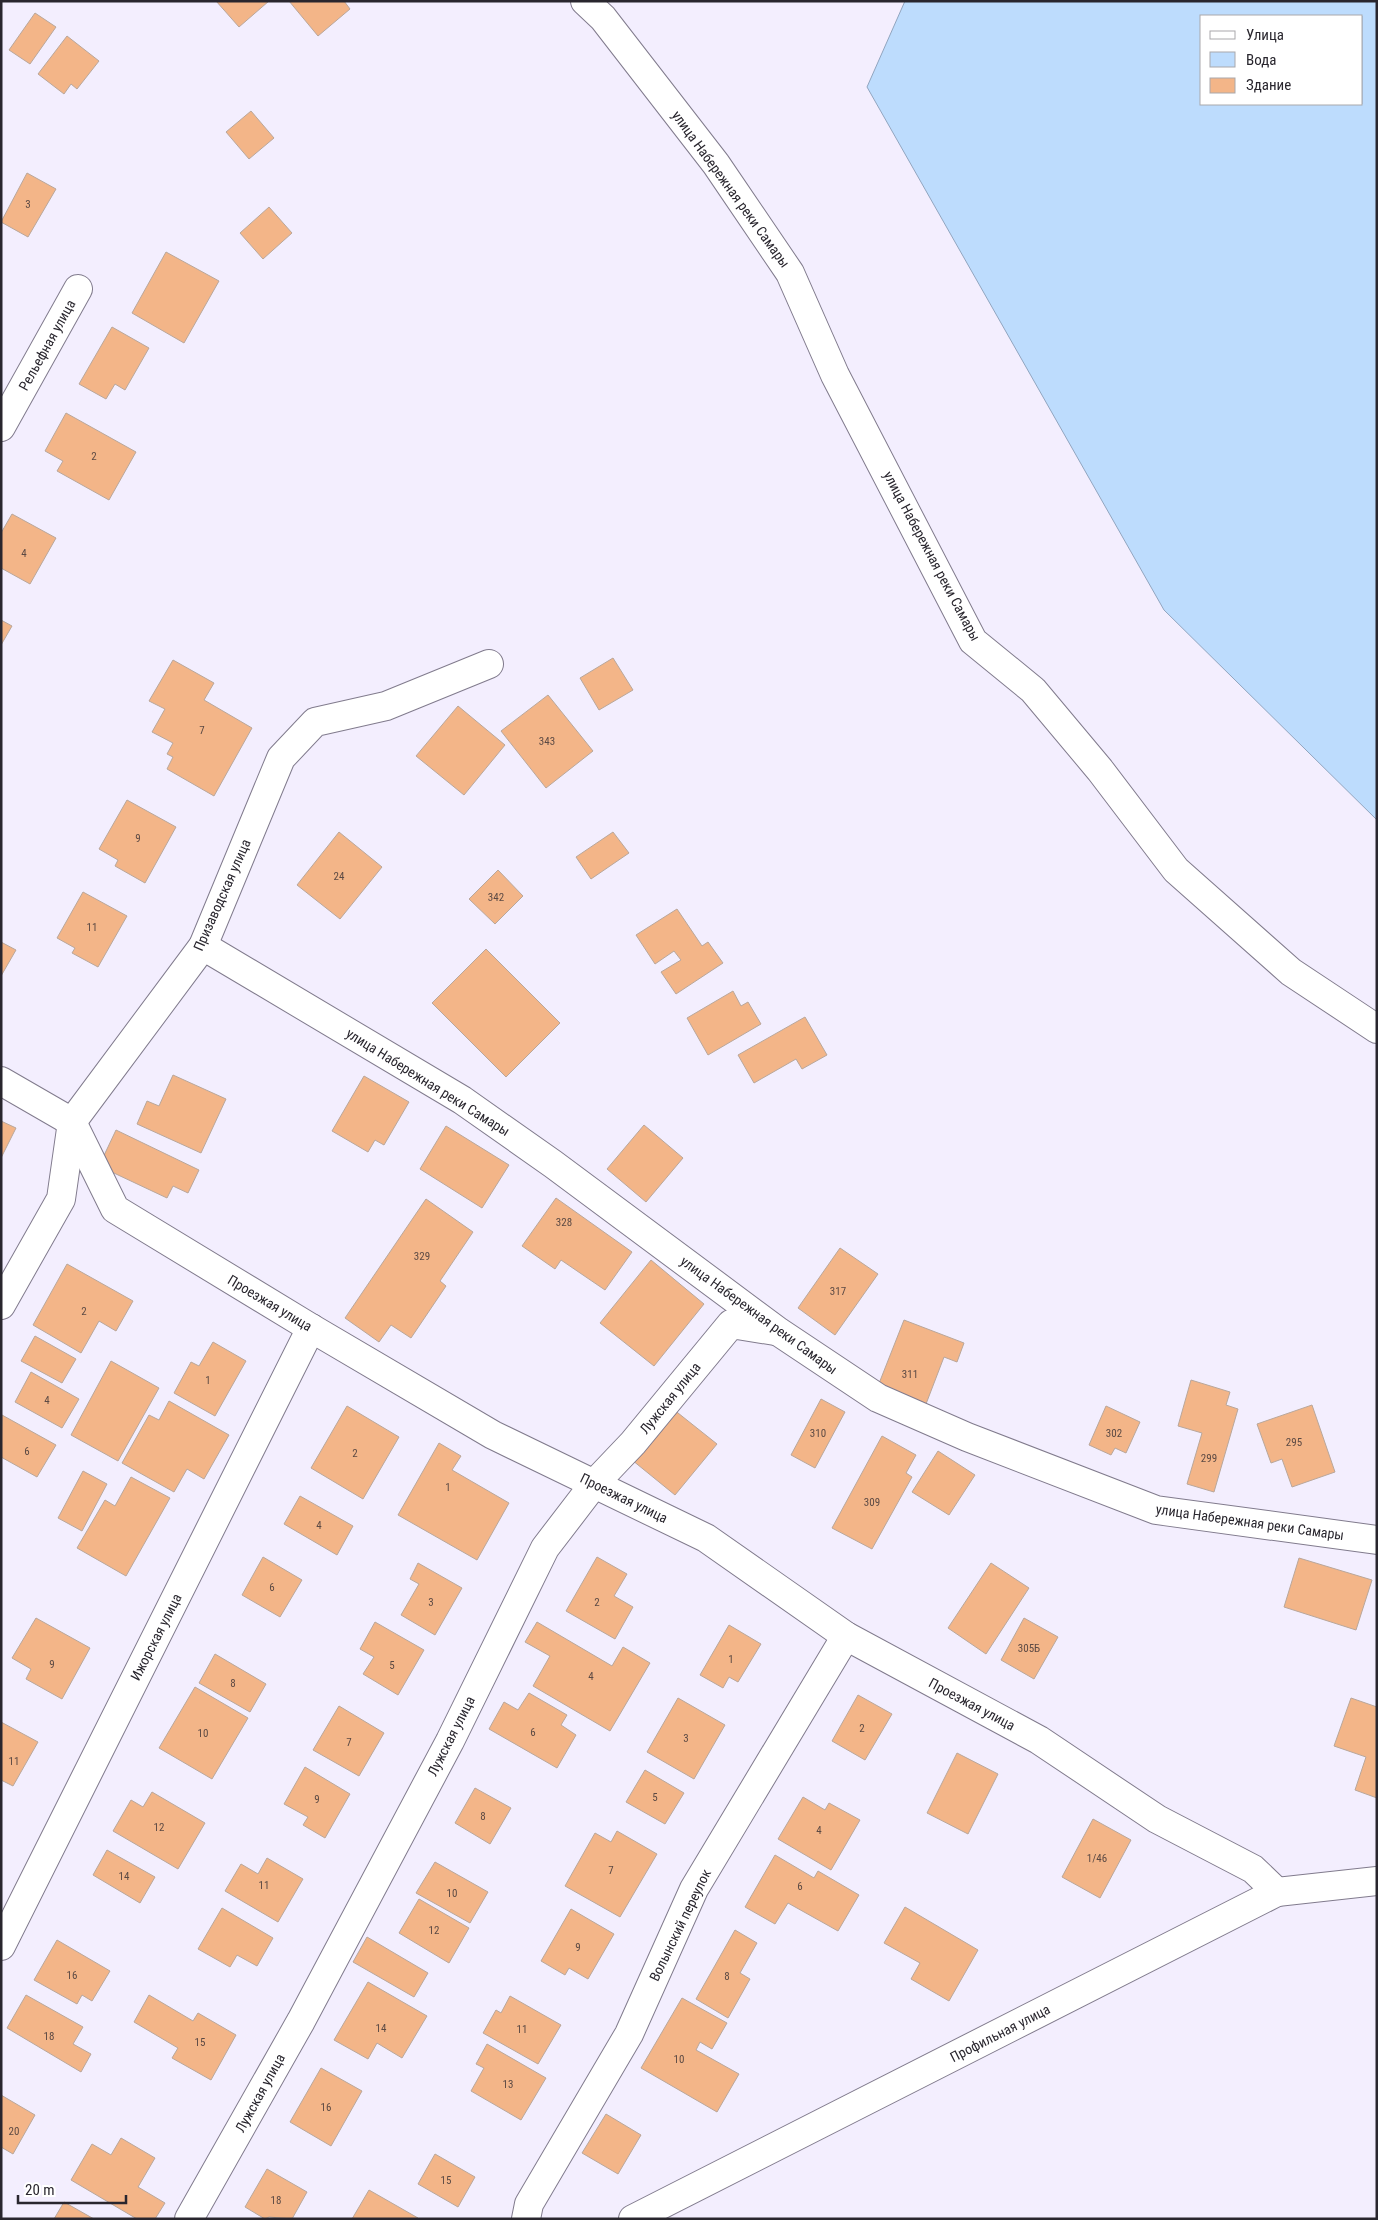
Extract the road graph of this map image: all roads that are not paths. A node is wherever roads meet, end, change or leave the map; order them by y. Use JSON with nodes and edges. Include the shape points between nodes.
{"nodes":[{"id":1,"x":585,"y":1,"type":"edge"},
{"id":2,"x":78,"y":289,"type":"dead end"},
{"id":3,"x":1,"y":427,"type":"edge"},
{"id":4,"x":489,"y":664,"type":"dead end"},
{"id":5,"x":203,"y":946,"type":"junction"},
{"id":6,"x":1377,"y":1029,"type":"edge"},
{"id":7,"x":1,"y":1082,"type":"edge"},
{"id":8,"x":72,"y":1122,"type":"junction"},
{"id":9,"x":1,"y":1305,"type":"edge"},
{"id":10,"x":311,"y":1328,"type":"junction"},
{"id":11,"x":779,"y":1332,"type":"junction"},
{"id":12,"x":594,"y":1484,"type":"junction"},
{"id":13,"x":1377,"y":1540,"type":"edge"},
{"id":14,"x":846,"y":1636,"type":"junction"},
{"id":15,"x":1377,"y":1881,"type":"edge"},
{"id":16,"x":1277,"y":1892,"type":"junction"},
{"id":17,"x":1,"y":1946,"type":"edge"},
{"id":18,"x":189,"y":2219,"type":"edge"},
{"id":19,"x":526,"y":2219,"type":"edge"},
{"id":20,"x":633,"y":2219,"type":"edge"}],
"edges":[{"from":1,"to":6,"type":"street","name":"улица Набережная реки Самары","via":[[602,18],[716,164],[790,273],[835,375],[973,641],[1033,690],[1100,770],[1176,870],[1291,972]]},
{"from":2,"to":3,"type":"street","name":"Рельефная улица"},
{"from":4,"to":5,"type":"street","name":"Призаводская улица","via":[[386,706],[315,722],[281,758]]},
{"from":5,"to":8,"type":"street","name":"Призаводская улица"},
{"from":5,"to":11,"type":"street","name":"улица Набережная реки Самары","via":[[462,1100]]},
{"from":7,"to":8,"type":"street"},
{"from":8,"to":9,"type":"street","name":"Призаводская улица","via":[[62,1199]]},
{"from":8,"to":10,"type":"street","name":"Проезжая улица","via":[[115,1208]]},
{"from":10,"to":12,"type":"street","name":"Проезжая улица","via":[[493,1435]]},
{"from":10,"to":17,"type":"street","name":"Ижорская улица"},
{"from":11,"to":12,"type":"street","name":"Лужская улица","via":[[731,1324],[633,1443]]},
{"from":11,"to":13,"type":"street","name":"улица Набережная реки Самары","via":[[878,1398],[967,1437],[1156,1510]]},
{"from":12,"to":14,"type":"street","name":"Проезжая улица","via":[[706,1538]]},
{"from":12,"to":18,"type":"street","name":"Лужская улица","via":[[545,1548],[440,1758],[301,2020]]},
{"from":14,"to":16,"type":"street","name":"Проезжая улица","via":[[1039,1740],[1157,1819],[1254,1869]]},
{"from":14,"to":19,"type":"street","name":"Волынский переулок","via":[[694,1889],[629,2034],[529,2204]]},
{"from":15,"to":16,"type":"street","name":"Профильная улица"},
{"from":16,"to":20,"type":"street","name":"Профильная улица"}]}
